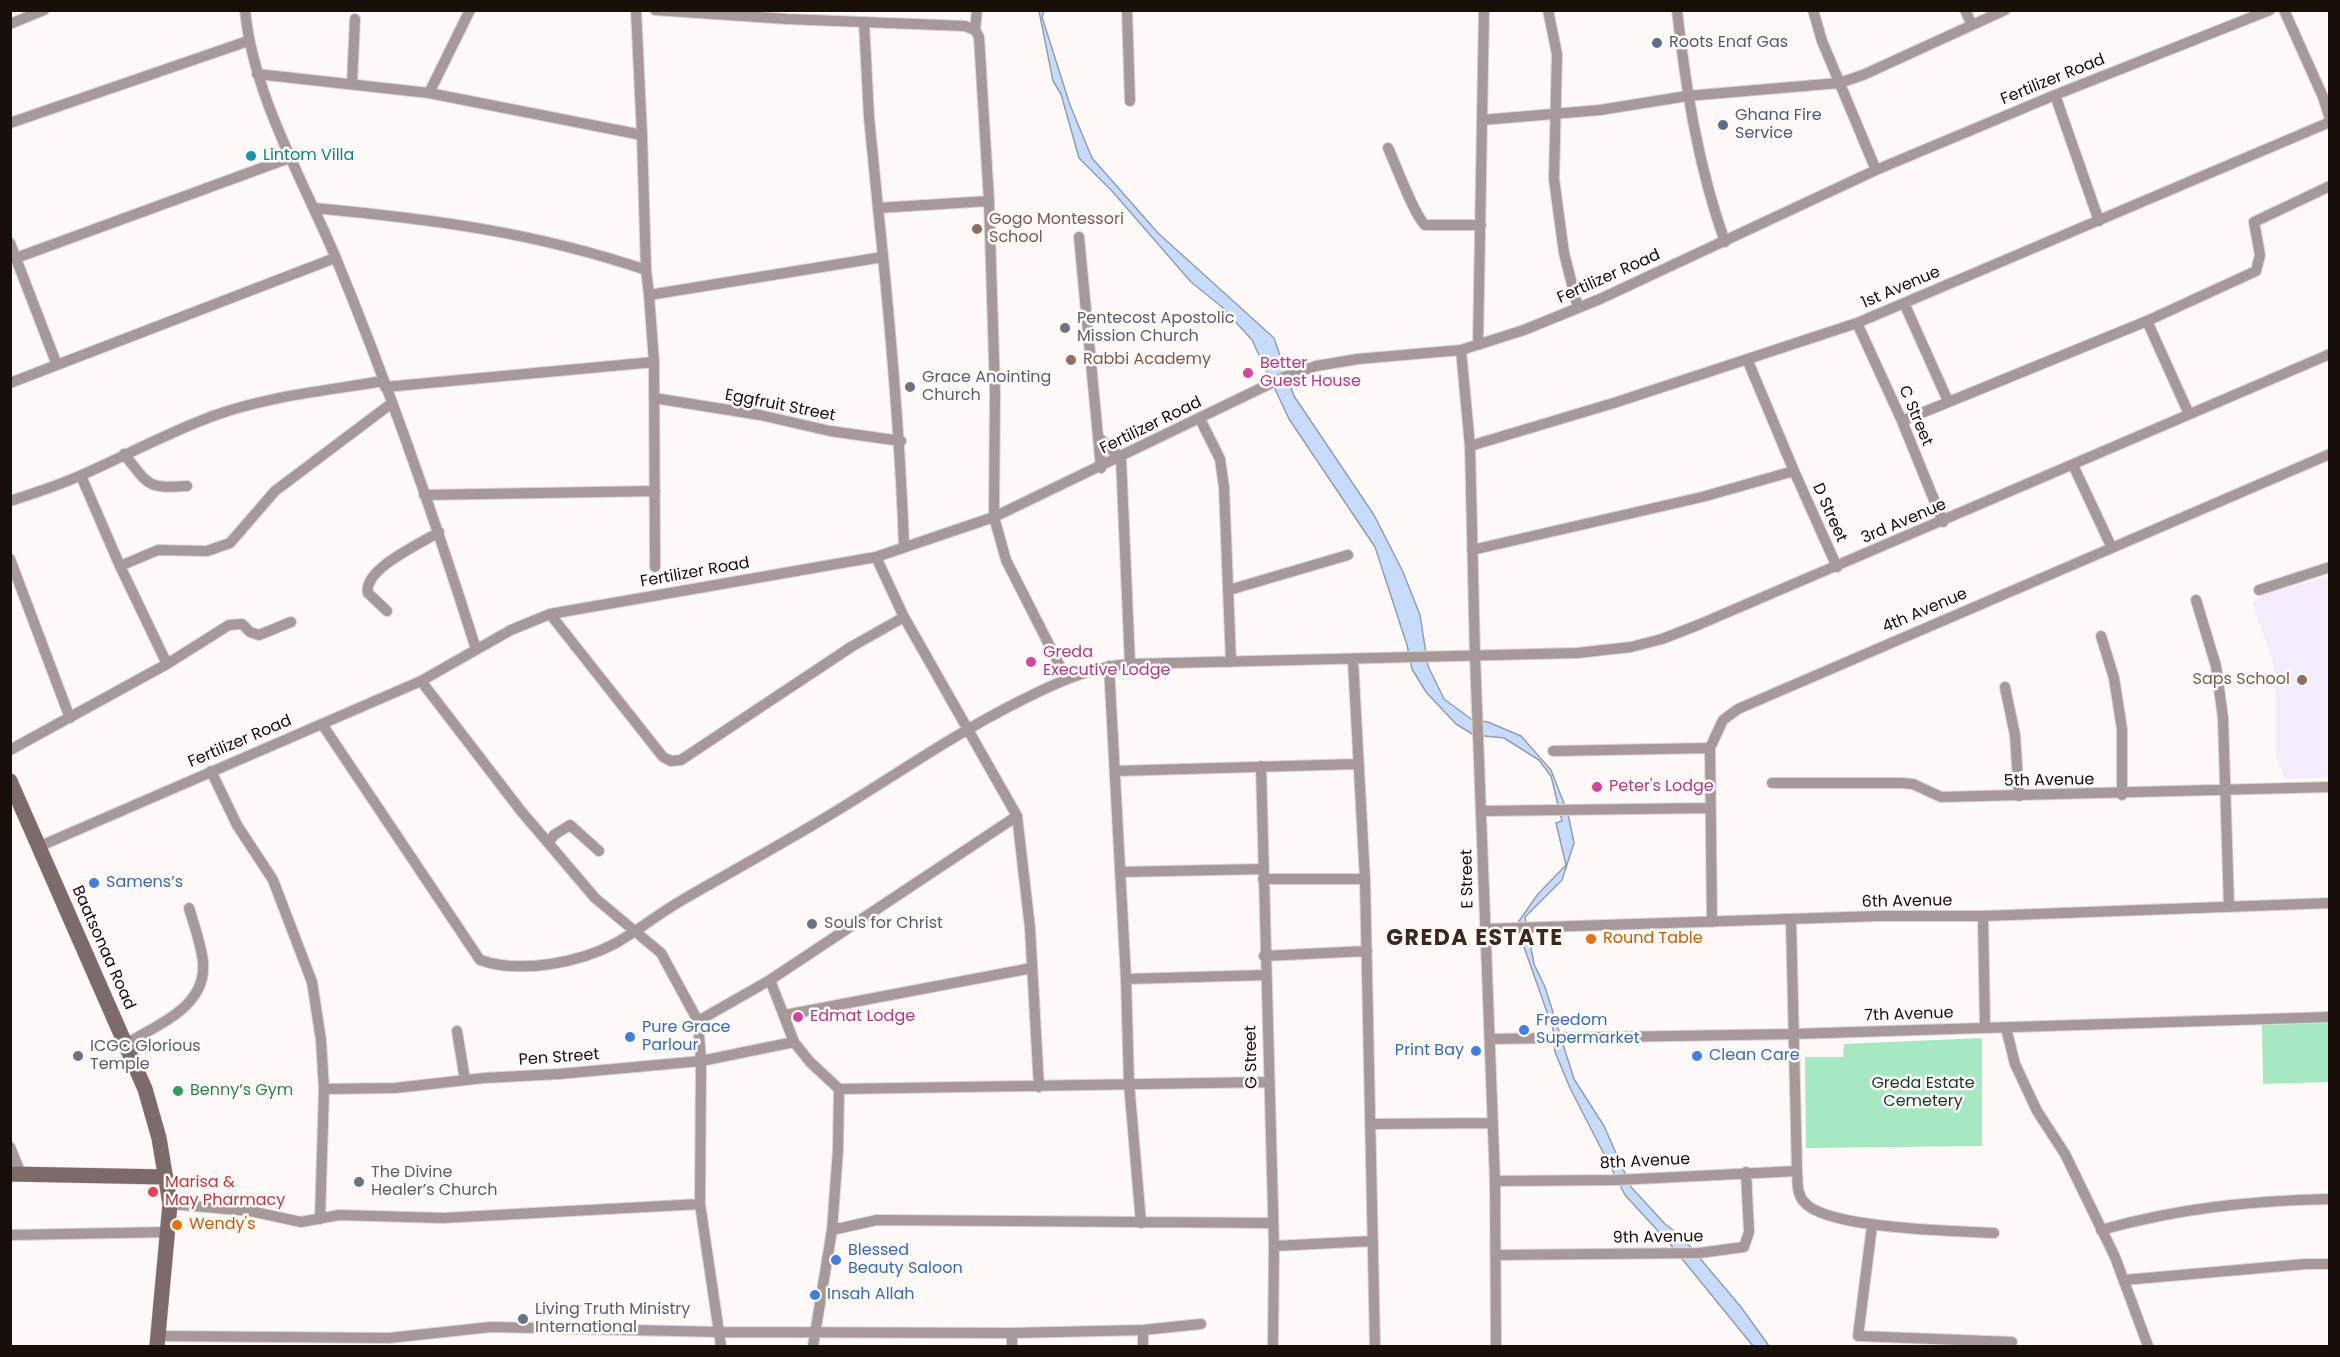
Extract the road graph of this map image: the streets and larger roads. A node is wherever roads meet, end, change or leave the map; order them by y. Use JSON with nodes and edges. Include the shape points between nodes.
{"nodes":[{"id":1,"x":44,"y":10,"type":"edge"},
{"id":2,"x":245,"y":10,"type":"edge"},
{"id":3,"x":470,"y":10,"type":"edge"},
{"id":4,"x":636,"y":10,"type":"edge"},
{"id":5,"x":655,"y":10,"type":"edge"},
{"id":6,"x":977,"y":10,"type":"edge"},
{"id":7,"x":1126,"y":10,"type":"edge"},
{"id":8,"x":1484,"y":10,"type":"edge"},
{"id":9,"x":1548,"y":10,"type":"edge"},
{"id":10,"x":1677,"y":10,"type":"edge"},
{"id":11,"x":1813,"y":10,"type":"edge"},
{"id":12,"x":1965,"y":10,"type":"edge"},
{"id":13,"x":2005,"y":10,"type":"edge"},
{"id":14,"x":2270,"y":10,"type":"edge"},
{"id":15,"x":2284,"y":10,"type":"edge"},
{"id":16,"x":2255,"y":13,"type":"edge"},
{"id":17,"x":787,"y":15,"type":"edge"},
{"id":18,"x":355,"y":19,"type":"dead end"},
{"id":19,"x":864,"y":22,"type":"junction"},
{"id":20,"x":10,"y":24,"type":"edge"},
{"id":21,"x":1972,"y":25,"type":"junction"},
{"id":22,"x":975,"y":30,"type":"junction"},
{"id":23,"x":248,"y":41,"type":"junction"},
{"id":24,"x":257,"y":74,"type":"junction"},
{"id":25,"x":1839,"y":83,"type":"junction"},
{"id":26,"x":352,"y":84,"type":"junction"},
{"id":27,"x":429,"y":93,"type":"junction"},
{"id":28,"x":2055,"y":95,"type":"junction"},
{"id":29,"x":1687,"y":96,"type":"junction"},
{"id":30,"x":1130,"y":101,"type":"dead end"},
{"id":31,"x":1558,"y":112,"type":"junction"},
{"id":32,"x":1482,"y":120,"type":"junction"},
{"id":33,"x":2330,"y":120,"type":"edge"},
{"id":34,"x":10,"y":123,"type":"edge"},
{"id":35,"x":642,"y":135,"type":"junction"},
{"id":36,"x":1388,"y":148,"type":"dead end"},
{"id":37,"x":292,"y":157,"type":"junction"},
{"id":38,"x":1876,"y":170,"type":"junction"},
{"id":39,"x":2330,"y":186,"type":"edge"},
{"id":40,"x":989,"y":201,"type":"junction"},
{"id":41,"x":314,"y":208,"type":"junction"},
{"id":42,"x":878,"y":208,"type":"junction"},
{"id":43,"x":2099,"y":221,"type":"junction"},
{"id":44,"x":1481,"y":225,"type":"junction"},
{"id":45,"x":1079,"y":237,"type":"dead end"},
{"id":46,"x":1725,"y":242,"type":"junction"},
{"id":47,"x":10,"y":243,"type":"edge"},
{"id":48,"x":883,"y":257,"type":"junction"},
{"id":49,"x":16,"y":258,"type":"junction"},
{"id":50,"x":335,"y":258,"type":"junction"},
{"id":51,"x":646,"y":270,"type":"junction"},
{"id":52,"x":649,"y":295,"type":"junction"},
{"id":53,"x":1904,"y":303,"type":"junction"},
{"id":54,"x":1578,"y":308,"type":"junction"},
{"id":55,"x":2147,"y":321,"type":"junction"},
{"id":56,"x":1857,"y":323,"type":"junction"},
{"id":57,"x":1478,"y":345,"type":"junction"},
{"id":58,"x":1461,"y":350,"type":"junction"},
{"id":59,"x":2330,"y":354,"type":"edge"},
{"id":60,"x":1747,"y":359,"type":"junction"},
{"id":61,"x":654,"y":362,"type":"junction"},
{"id":62,"x":57,"y":365,"type":"junction"},
{"id":63,"x":10,"y":383,"type":"edge"},
{"id":64,"x":384,"y":384,"type":"junction"},
{"id":65,"x":654,"y":398,"type":"junction"},
{"id":66,"x":1948,"y":401,"type":"junction"},
{"id":67,"x":392,"y":403,"type":"junction"},
{"id":68,"x":2189,"y":414,"type":"junction"},
{"id":69,"x":1200,"y":419,"type":"junction"},
{"id":70,"x":1902,"y":421,"type":"junction"},
{"id":71,"x":1099,"y":438,"type":"junction"},
{"id":72,"x":901,"y":441,"type":"junction"},
{"id":73,"x":1470,"y":446,"type":"junction"},
{"id":74,"x":124,"y":454,"type":"junction"},
{"id":75,"x":2330,"y":454,"type":"edge"},
{"id":76,"x":1121,"y":458,"type":"junction"},
{"id":77,"x":2073,"y":465,"type":"junction"},
{"id":78,"x":1101,"y":468,"type":"junction"},
{"id":79,"x":1794,"y":471,"type":"junction"},
{"id":80,"x":81,"y":476,"type":"junction"},
{"id":81,"x":187,"y":486,"type":"dead end"},
{"id":82,"x":655,"y":491,"type":"junction"},
{"id":83,"x":424,"y":495,"type":"junction"},
{"id":84,"x":10,"y":501,"type":"edge"},
{"id":85,"x":994,"y":517,"type":"junction"},
{"id":86,"x":1943,"y":522,"type":"junction"},
{"id":87,"x":439,"y":532,"type":"junction"},
{"id":88,"x":2111,"y":546,"type":"junction"},
{"id":89,"x":904,"y":547,"type":"junction"},
{"id":90,"x":1472,"y":550,"type":"junction"},
{"id":91,"x":1348,"y":555,"type":"dead end"},
{"id":92,"x":876,"y":557,"type":"junction"},
{"id":93,"x":10,"y":559,"type":"edge"},
{"id":94,"x":120,"y":566,"type":"junction"},
{"id":95,"x":655,"y":567,"type":"dead end"},
{"id":96,"x":1837,"y":567,"type":"junction"},
{"id":97,"x":2330,"y":567,"type":"edge"},
{"id":98,"x":1229,"y":590,"type":"junction"},
{"id":99,"x":2259,"y":590,"type":"dead end"},
{"id":100,"x":2196,"y":600,"type":"dead end"},
{"id":101,"x":387,"y":611,"type":"dead end"},
{"id":102,"x":550,"y":614,"type":"junction"},
{"id":103,"x":904,"y":617,"type":"junction"},
{"id":104,"x":291,"y":622,"type":"dead end"},
{"id":105,"x":2102,"y":636,"type":"dead end"},
{"id":106,"x":476,"y":649,"type":"junction"},
{"id":107,"x":1475,"y":656,"type":"junction"},
{"id":108,"x":1353,"y":660,"type":"junction"},
{"id":109,"x":1231,"y":662,"type":"junction"},
{"id":110,"x":167,"y":664,"type":"junction"},
{"id":111,"x":1130,"y":664,"type":"junction"},
{"id":112,"x":1109,"y":666,"type":"junction"},
{"id":113,"x":1066,"y":678,"type":"junction"},
{"id":114,"x":421,"y":681,"type":"junction"},
{"id":115,"x":2005,"y":687,"type":"dead end"},
{"id":116,"x":70,"y":718,"type":"junction"},
{"id":117,"x":322,"y":724,"type":"junction"},
{"id":118,"x":965,"y":728,"type":"junction"},
{"id":119,"x":1710,"y":748,"type":"junction"},
{"id":120,"x":10,"y":750,"type":"edge"},
{"id":121,"x":1553,"y":752,"type":"dead end"},
{"id":122,"x":1358,"y":764,"type":"junction"},
{"id":123,"x":1261,"y":766,"type":"junction"},
{"id":124,"x":211,"y":771,"type":"junction"},
{"id":125,"x":1115,"y":771,"type":"junction"},
{"id":126,"x":10,"y":781,"type":"edge"},
{"id":127,"x":1772,"y":783,"type":"dead end"},
{"id":128,"x":2330,"y":788,"type":"edge"},
{"id":129,"x":2226,"y":791,"type":"junction"},
{"id":130,"x":2121,"y":795,"type":"junction"},
{"id":131,"x":2019,"y":796,"type":"junction"},
{"id":132,"x":1709,"y":808,"type":"junction"},
{"id":133,"x":1482,"y":811,"type":"junction"},
{"id":134,"x":1017,"y":816,"type":"junction"},
{"id":135,"x":548,"y":843,"type":"junction"},
{"id":136,"x":38,"y":847,"type":"junction"},
{"id":137,"x":599,"y":851,"type":"dead end"},
{"id":138,"x":1120,"y":872,"type":"junction"},
{"id":139,"x":1263,"y":874,"type":"junction"},
{"id":140,"x":1365,"y":879,"type":"junction"},
{"id":141,"x":2330,"y":903,"type":"edge"},
{"id":142,"x":2229,"y":906,"type":"junction"},
{"id":143,"x":189,"y":908,"type":"dead end"},
{"id":144,"x":1983,"y":916,"type":"junction"},
{"id":145,"x":1791,"y":920,"type":"junction"},
{"id":146,"x":1712,"y":922,"type":"junction"},
{"id":147,"x":1484,"y":929,"type":"junction"},
{"id":148,"x":633,"y":931,"type":"junction"},
{"id":149,"x":1367,"y":951,"type":"junction"},
{"id":150,"x":1264,"y":956,"type":"junction"},
{"id":151,"x":1032,"y":968,"type":"junction"},
{"id":152,"x":1265,"y":975,"type":"junction"},
{"id":153,"x":1126,"y":979,"type":"junction"},
{"id":154,"x":770,"y":980,"type":"junction"},
{"id":155,"x":785,"y":1015,"type":"junction"},
{"id":156,"x":2330,"y":1017,"type":"edge"},
{"id":157,"x":698,"y":1021,"type":"junction"},
{"id":158,"x":1985,"y":1028,"type":"junction"},
{"id":159,"x":2006,"y":1028,"type":"junction"},
{"id":160,"x":457,"y":1031,"type":"dead end"},
{"id":161,"x":1793,"y":1034,"type":"junction"},
{"id":162,"x":1490,"y":1039,"type":"junction"},
{"id":163,"x":794,"y":1042,"type":"junction"},
{"id":164,"x":126,"y":1044,"type":"junction"},
{"id":165,"x":700,"y":1061,"type":"junction"},
{"id":166,"x":465,"y":1080,"type":"junction"},
{"id":167,"x":1268,"y":1082,"type":"junction"},
{"id":168,"x":1129,"y":1083,"type":"junction"},
{"id":169,"x":1039,"y":1087,"type":"junction"},
{"id":170,"x":324,"y":1089,"type":"junction"},
{"id":171,"x":839,"y":1089,"type":"junction"},
{"id":172,"x":1491,"y":1123,"type":"junction"},
{"id":173,"x":1370,"y":1124,"type":"junction"},
{"id":174,"x":10,"y":1147,"type":"edge"},
{"id":175,"x":1797,"y":1171,"type":"junction"},
{"id":176,"x":1746,"y":1172,"type":"junction"},
{"id":177,"x":16,"y":1174,"type":"edge"},
{"id":178,"x":166,"y":1177,"type":"junction"},
{"id":179,"x":1495,"y":1181,"type":"junction"},
{"id":180,"x":2330,"y":1199,"type":"edge"},
{"id":181,"x":170,"y":1204,"type":"junction"},
{"id":182,"x":700,"y":1204,"type":"junction"},
{"id":183,"x":320,"y":1220,"type":"junction"},
{"id":184,"x":1141,"y":1222,"type":"junction"},
{"id":185,"x":1273,"y":1223,"type":"junction"},
{"id":186,"x":1872,"y":1226,"type":"junction"},
{"id":187,"x":832,"y":1230,"type":"junction"},
{"id":188,"x":2101,"y":1230,"type":"junction"},
{"id":189,"x":169,"y":1232,"type":"junction"},
{"id":190,"x":1994,"y":1233,"type":"dead end"},
{"id":191,"x":10,"y":1235,"type":"edge"},
{"id":192,"x":1373,"y":1241,"type":"junction"},
{"id":193,"x":1274,"y":1246,"type":"junction"},
{"id":194,"x":1496,"y":1255,"type":"junction"},
{"id":195,"x":2330,"y":1264,"type":"edge"},
{"id":196,"x":2124,"y":1280,"type":"junction"},
{"id":197,"x":1201,"y":1324,"type":"dead end"},
{"id":198,"x":1143,"y":1330,"type":"junction"},
{"id":199,"x":815,"y":1331,"type":"junction"},
{"id":200,"x":721,"y":1332,"type":"junction"},
{"id":201,"x":1012,"y":1333,"type":"junction"},
{"id":202,"x":157,"y":1341,"type":"edge"},
{"id":203,"x":2012,"y":1342,"type":"dead end"},
{"id":204,"x":721,"y":1347,"type":"edge"},
{"id":205,"x":813,"y":1347,"type":"edge"},
{"id":206,"x":1012,"y":1347,"type":"edge"},
{"id":207,"x":1143,"y":1347,"type":"edge"},
{"id":208,"x":1273,"y":1347,"type":"edge"},
{"id":209,"x":1375,"y":1347,"type":"edge"},
{"id":210,"x":1496,"y":1347,"type":"edge"},
{"id":211,"x":2148,"y":1347,"type":"edge"}],
"edges":[{"from":1,"to":20,"type":"street"},
{"from":2,"to":23,"type":"street"},
{"from":3,"to":27,"type":"street"},
{"from":4,"to":35,"type":"street"},
{"from":5,"to":17,"type":"street"},
{"from":6,"to":22,"type":"street"},
{"from":7,"to":30,"type":"street"},
{"from":8,"to":32,"type":"street"},
{"from":9,"to":31,"type":"street","via":[[1557,54]]},
{"from":10,"to":29,"type":"street"},
{"from":11,"to":25,"type":"street"},
{"from":12,"to":21,"type":"street"},
{"from":13,"to":21,"type":"street"},
{"from":14,"to":16,"type":"street","name":"Fertilizer Road"},
{"from":15,"to":33,"type":"street"},
{"from":16,"to":28,"type":"street","name":"Fertilizer Road"},
{"from":17,"to":19,"type":"street"},
{"from":18,"to":26,"type":"street"},
{"from":19,"to":22,"type":"street","via":[[965,26]]},
{"from":19,"to":42,"type":"street"},
{"from":21,"to":25,"type":"street"},
{"from":22,"to":40,"type":"street"},
{"from":23,"to":24,"type":"street"},
{"from":23,"to":34,"type":"street"},
{"from":24,"to":26,"type":"street"},
{"from":24,"to":37,"type":"street"},
{"from":25,"to":29,"type":"street"},
{"from":25,"to":38,"type":"street"},
{"from":26,"to":27,"type":"street"},
{"from":27,"to":35,"type":"street"},
{"from":28,"to":38,"type":"street","name":"Fertilizer Road"},
{"from":28,"to":43,"type":"street"},
{"from":29,"to":31,"type":"street","via":[[1600,110]]},
{"from":29,"to":46,"type":"street","via":[[1709,198]]},
{"from":31,"to":32,"type":"street"},
{"from":31,"to":54,"type":"street","via":[[1554,179],[1564,253]]},
{"from":32,"to":44,"type":"street"},
{"from":33,"to":43,"type":"street","name":"1st Avenue"},
{"from":35,"to":51,"type":"street"},
{"from":36,"to":44,"type":"street","via":[[1422,222],[1434,226]]},
{"from":37,"to":41,"type":"street"},
{"from":37,"to":49,"type":"street"},
{"from":38,"to":46,"type":"street","name":"Fertilizer Road"},
{"from":39,"to":55,"type":"street","via":[[2254,222],[2260,255],[2256,271]]},
{"from":40,"to":42,"type":"street"},
{"from":40,"to":85,"type":"street"},
{"from":41,"to":50,"type":"street"},
{"from":41,"to":51,"type":"street","via":[[434,219],[510,233],[586,250]]},
{"from":42,"to":48,"type":"street"},
{"from":43,"to":53,"type":"street","name":"1st Avenue"},
{"from":44,"to":57,"type":"street"},
{"from":45,"to":71,"type":"street"},
{"from":46,"to":54,"type":"street","name":"Fertilizer Road"},
{"from":47,"to":49,"type":"street"},
{"from":48,"to":52,"type":"street"},
{"from":48,"to":72,"type":"street"},
{"from":49,"to":62,"type":"street"},
{"from":50,"to":62,"type":"street"},
{"from":50,"to":64,"type":"street"},
{"from":51,"to":52,"type":"street"},
{"from":52,"to":61,"type":"street"},
{"from":53,"to":56,"type":"street","name":"1st Avenue"},
{"from":53,"to":66,"type":"street"},
{"from":54,"to":57,"type":"street","name":"Fertilizer Road"},
{"from":55,"to":66,"type":"street"},
{"from":55,"to":68,"type":"street"},
{"from":56,"to":60,"type":"street","name":"1st Avenue"},
{"from":56,"to":70,"type":"street","name":"C Street"},
{"from":57,"to":58,"type":"street","name":"Fertilizer Road"},
{"from":58,"to":69,"type":"street","name":"Fertilizer Road","via":[[1316,366],[1284,377]]},
{"from":58,"to":73,"type":"street","name":"E Street"},
{"from":59,"to":68,"type":"street","name":"3rd Avenue"},
{"from":60,"to":73,"type":"street","name":"1st Avenue"},
{"from":60,"to":79,"type":"street","name":"D Street"},
{"from":61,"to":64,"type":"street"},
{"from":61,"to":65,"type":"street"},
{"from":62,"to":63,"type":"street"},
{"from":64,"to":67,"type":"street"},
{"from":64,"to":74,"type":"street","via":[[273,398],[213,416]]},
{"from":65,"to":72,"type":"street","name":"Eggfruit Street","via":[[760,415],[830,432]]},
{"from":65,"to":82,"type":"street"},
{"from":66,"to":70,"type":"street"},
{"from":67,"to":83,"type":"street"},
{"from":67,"to":94,"type":"street","via":[[275,491],[230,543],[207,551],[158,550]]},
{"from":68,"to":77,"type":"street","name":"3rd Avenue"},
{"from":69,"to":76,"type":"street","name":"Fertilizer Road"},
{"from":69,"to":98,"type":"street","via":[[1220,459]]},
{"from":70,"to":86,"type":"street","name":"C Street"},
{"from":71,"to":76,"type":"street"},
{"from":71,"to":78,"type":"street"},
{"from":72,"to":89,"type":"street"},
{"from":73,"to":90,"type":"street","name":"E Street"},
{"from":74,"to":80,"type":"street"},
{"from":74,"to":81,"type":"street","via":[[149,485]]},
{"from":75,"to":88,"type":"street","name":"4th Avenue"},
{"from":76,"to":78,"type":"street","name":"Fertilizer Road"},
{"from":76,"to":111,"type":"street"},
{"from":77,"to":86,"type":"street","name":"3rd Avenue"},
{"from":77,"to":88,"type":"street"},
{"from":78,"to":85,"type":"street","name":"Fertilizer Road"},
{"from":79,"to":90,"type":"street","via":[[1702,497]]},
{"from":79,"to":96,"type":"street","name":"D Street"},
{"from":80,"to":84,"type":"street"},
{"from":80,"to":94,"type":"street"},
{"from":82,"to":83,"type":"street"},
{"from":82,"to":95,"type":"street"},
{"from":83,"to":87,"type":"street"},
{"from":85,"to":89,"type":"street","name":"Fertilizer Road"},
{"from":85,"to":113,"type":"street","via":[[1006,560]]},
{"from":86,"to":96,"type":"street","name":"3rd Avenue"},
{"from":87,"to":101,"type":"street","via":[[382,566],[369,581],[368,593]]},
{"from":87,"to":106,"type":"street"},
{"from":88,"to":119,"type":"street","name":"4th Avenue","via":[[1738,709],[1724,720]]},
{"from":89,"to":92,"type":"street","name":"Fertilizer Road"},
{"from":90,"to":107,"type":"street","name":"E Street"},
{"from":91,"to":98,"type":"street"},
{"from":92,"to":102,"type":"street","name":"Fertilizer Road"},
{"from":92,"to":103,"type":"street"},
{"from":93,"to":116,"type":"street"},
{"from":94,"to":110,"type":"street"},
{"from":96,"to":107,"type":"street","name":"3rd Avenue","via":[[1680,632],[1631,647]]},
{"from":97,"to":99,"type":"street"},
{"from":98,"to":109,"type":"street"},
{"from":100,"to":129,"type":"street","via":[[2216,666]]},
{"from":102,"to":103,"type":"street","via":[[663,757],[671,761],[681,760],[851,647]]},
{"from":102,"to":106,"type":"street","name":"Fertilizer Road"},
{"from":103,"to":118,"type":"street"},
{"from":104,"to":110,"type":"street","via":[[259,635],[236,623]]},
{"from":105,"to":130,"type":"street","via":[[2122,729]]},
{"from":106,"to":114,"type":"street","name":"Fertilizer Road"},
{"from":107,"to":108,"type":"street","name":"3rd Avenue"},
{"from":107,"to":133,"type":"street","name":"E Street"},
{"from":108,"to":109,"type":"street","name":"3rd Avenue"},
{"from":108,"to":122,"type":"street"},
{"from":109,"to":111,"type":"street","name":"3rd Avenue"},
{"from":110,"to":116,"type":"street"},
{"from":111,"to":112,"type":"street","name":"3rd Avenue"},
{"from":112,"to":113,"type":"street","name":"3rd Avenue"},
{"from":112,"to":125,"type":"street"},
{"from":113,"to":118,"type":"street","name":"3rd Avenue"},
{"from":114,"to":117,"type":"street","name":"Fertilizer Road"},
{"from":114,"to":135,"type":"street"},
{"from":115,"to":131,"type":"street","via":[[2015,735]]},
{"from":116,"to":120,"type":"street"},
{"from":117,"to":124,"type":"street","name":"Fertilizer Road"},
{"from":117,"to":148,"type":"street","name":"3rd Avenue","via":[[480,960],[493,965],[532,965],[583,957]]},
{"from":118,"to":134,"type":"street"},
{"from":118,"to":148,"type":"street","name":"3rd Avenue","via":[[834,812]]},
{"from":119,"to":121,"type":"street"},
{"from":119,"to":132,"type":"street","name":"4th Avenue"},
{"from":122,"to":123,"type":"street"},
{"from":122,"to":140,"type":"street"},
{"from":123,"to":125,"type":"street"},
{"from":123,"to":139,"type":"street","name":"G Street"},
{"from":124,"to":136,"type":"street","name":"Fertilizer Road"},
{"from":124,"to":170,"type":"street","via":[[237,825],[273,880],[299,944],[312,982]]},
{"from":125,"to":138,"type":"street"},
{"from":126,"to":136,"type":"street","name":"Baatsonaa Road"},
{"from":127,"to":131,"type":"street","name":"5th Avenue","via":[[1901,783],[1913,784],[1941,797]]},
{"from":128,"to":129,"type":"street","name":"5th Avenue"},
{"from":129,"to":130,"type":"street","name":"5th Avenue"},
{"from":129,"to":142,"type":"street"},
{"from":130,"to":131,"type":"street","name":"5th Avenue"},
{"from":132,"to":133,"type":"street"},
{"from":132,"to":146,"type":"street","name":"4th Avenue"},
{"from":133,"to":147,"type":"street","name":"E Street"},
{"from":134,"to":151,"type":"street"},
{"from":134,"to":154,"type":"street"},
{"from":135,"to":137,"type":"street","via":[[570,825]]},
{"from":135,"to":148,"type":"street","via":[[595,898]]},
{"from":136,"to":164,"type":"street","name":"Baatsonaa Road"},
{"from":138,"to":139,"type":"street"},
{"from":138,"to":153,"type":"street"},
{"from":139,"to":140,"type":"street"},
{"from":139,"to":150,"type":"street","name":"G Street"},
{"from":140,"to":149,"type":"street"},
{"from":141,"to":142,"type":"street","name":"6th Avenue"},
{"from":142,"to":144,"type":"street","name":"6th Avenue"},
{"from":143,"to":164,"type":"street","via":[[203,960],[199,990],[188,1006]]},
{"from":144,"to":145,"type":"street","name":"6th Avenue"},
{"from":144,"to":158,"type":"street"},
{"from":145,"to":146,"type":"street","name":"6th Avenue"},
{"from":145,"to":161,"type":"street"},
{"from":146,"to":147,"type":"street","name":"6th Avenue"},
{"from":147,"to":162,"type":"street","name":"E Street"},
{"from":148,"to":157,"type":"street","via":[[661,953]]},
{"from":149,"to":150,"type":"street"},
{"from":149,"to":173,"type":"street"},
{"from":150,"to":152,"type":"street","name":"G Street"},
{"from":151,"to":155,"type":"street"},
{"from":151,"to":169,"type":"street"},
{"from":152,"to":153,"type":"street"},
{"from":152,"to":167,"type":"street","name":"G Street"},
{"from":153,"to":168,"type":"street"},
{"from":154,"to":155,"type":"street"},
{"from":154,"to":157,"type":"street"},
{"from":155,"to":163,"type":"street"},
{"from":156,"to":159,"type":"street","name":"7th Avenue"},
{"from":157,"to":165,"type":"street"},
{"from":158,"to":159,"type":"street","name":"7th Avenue"},
{"from":158,"to":161,"type":"street","name":"7th Avenue"},
{"from":159,"to":188,"type":"street","via":[[2015,1064],[2037,1111],[2066,1154]]},
{"from":160,"to":166,"type":"street"},
{"from":161,"to":162,"type":"street","name":"7th Avenue"},
{"from":161,"to":175,"type":"street"},
{"from":162,"to":172,"type":"street","name":"E Street"},
{"from":163,"to":165,"type":"street","name":"Pen Street"},
{"from":163,"to":171,"type":"street"},
{"from":164,"to":178,"type":"street","name":"Baatsonaa Road","via":[[145,1089]]},
{"from":165,"to":166,"type":"street","name":"Pen Street"},
{"from":165,"to":182,"type":"street"},
{"from":166,"to":170,"type":"street","name":"Pen Street","via":[[395,1088]]},
{"from":167,"to":168,"type":"street"},
{"from":167,"to":185,"type":"street","name":"G Street"},
{"from":168,"to":169,"type":"street"},
{"from":168,"to":184,"type":"street"},
{"from":169,"to":171,"type":"street"},
{"from":170,"to":183,"type":"street"},
{"from":171,"to":187,"type":"street"},
{"from":172,"to":173,"type":"street"},
{"from":172,"to":179,"type":"street","name":"E Street"},
{"from":173,"to":192,"type":"street"},
{"from":174,"to":177,"type":"street"},
{"from":175,"to":176,"type":"street","name":"8th Avenue"},
{"from":175,"to":186,"type":"street","via":[[1798,1193],[1813,1210]]},
{"from":176,"to":179,"type":"street","name":"8th Avenue","via":[[1617,1180]]},
{"from":176,"to":194,"type":"street","name":"9th Avenue","via":[[1748,1242],[1744,1247],[1699,1253]]},
{"from":177,"to":178,"type":"street"},
{"from":178,"to":181,"type":"street","name":"Baatsonaa Road"},
{"from":179,"to":194,"type":"street","name":"E Street"},
{"from":180,"to":188,"type":"street","via":[[2263,1201],[2157,1214]]},
{"from":181,"to":183,"type":"street","via":[[250,1211],[301,1222]]},
{"from":181,"to":189,"type":"street","name":"Baatsonaa Road"},
{"from":182,"to":183,"type":"street","via":[[443,1218],[339,1215]]},
{"from":182,"to":200,"type":"street"},
{"from":184,"to":185,"type":"street"},
{"from":184,"to":187,"type":"street","via":[[877,1220]]},
{"from":185,"to":193,"type":"street","name":"G Street"},
{"from":186,"to":190,"type":"street"},
{"from":186,"to":203,"type":"street","via":[[1858,1336]]},
{"from":187,"to":199,"type":"street"},
{"from":188,"to":196,"type":"street"},
{"from":189,"to":191,"type":"street"},
{"from":189,"to":202,"type":"street","name":"Baatsonaa Road"},
{"from":192,"to":193,"type":"street"},
{"from":192,"to":209,"type":"street"},
{"from":193,"to":208,"type":"street","name":"G Street"},
{"from":194,"to":210,"type":"street","name":"E Street"},
{"from":195,"to":196,"type":"street"},
{"from":196,"to":211,"type":"street"},
{"from":197,"to":198,"type":"street"},
{"from":198,"to":201,"type":"street"},
{"from":198,"to":207,"type":"street"},
{"from":199,"to":200,"type":"street"},
{"from":199,"to":201,"type":"street"},
{"from":199,"to":205,"type":"street"},
{"from":200,"to":202,"type":"street","via":[[490,1327],[389,1338]]},
{"from":200,"to":204,"type":"street"},
{"from":201,"to":206,"type":"street"}]}
